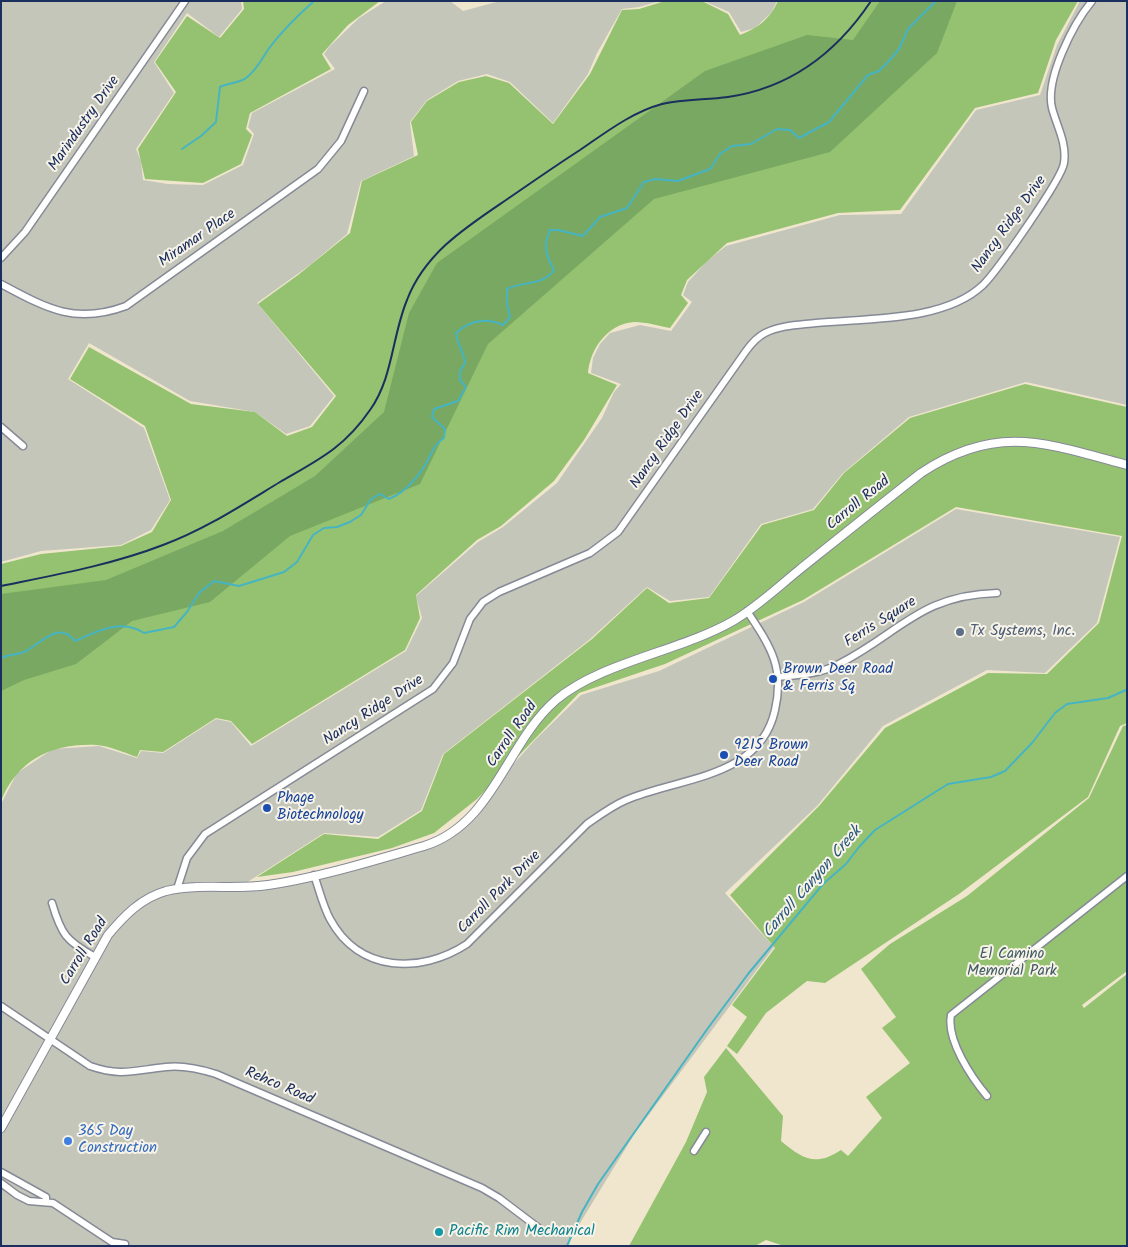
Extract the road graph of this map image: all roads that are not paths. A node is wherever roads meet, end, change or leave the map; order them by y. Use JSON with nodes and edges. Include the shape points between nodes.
{"nodes":[{"id":1,"x":185,"y":1,"type":"edge"},
{"id":2,"x":1092,"y":1,"type":"edge"},
{"id":3,"x":364,"y":91,"type":"dead end"},
{"id":4,"x":1,"y":258,"type":"edge"},
{"id":5,"x":1,"y":284,"type":"edge"},
{"id":6,"x":1,"y":427,"type":"edge"},
{"id":7,"x":23,"y":446,"type":"dead end"},
{"id":8,"x":1127,"y":465,"type":"edge"},
{"id":9,"x":996,"y":593,"type":"dead end"},
{"id":10,"x":747,"y":611,"type":"junction"},
{"id":11,"x":779,"y":677,"type":"junction"},
{"id":12,"x":314,"y":875,"type":"junction"},
{"id":13,"x":1127,"y":876,"type":"edge"},
{"id":14,"x":177,"y":890,"type":"junction"},
{"id":15,"x":52,"y":902,"type":"dead end"},
{"id":16,"x":95,"y":957,"type":"junction"},
{"id":17,"x":1,"y":1006,"type":"edge"},
{"id":18,"x":50,"y":1039,"type":"junction"},
{"id":19,"x":987,"y":1096,"type":"dead end"},
{"id":20,"x":1,"y":1128,"type":"edge"},
{"id":21,"x":706,"y":1132,"type":"dead end"},
{"id":22,"x":694,"y":1151,"type":"dead end"},
{"id":23,"x":1,"y":1172,"type":"edge"},
{"id":24,"x":1,"y":1183,"type":"edge"},
{"id":25,"x":46,"y":1202,"type":"junction"},
{"id":26,"x":540,"y":1229,"type":"dead end"},
{"id":27,"x":125,"y":1244,"type":"dead end"}],
"edges":[{"from":1,"to":4,"type":"street","name":"Marindustry Drive","via":[[24,232]]},
{"from":2,"to":14,"type":"street","name":"Nancy Ridge Drive","via":[[1070,35],[1052,80],[1052,108],[1065,153],[1060,177],[982,285],[960,301],[931,311],[784,326],[759,337],[618,532],[590,552],[483,602],[470,619],[452,663],[433,689],[204,834],[187,858]]},
{"from":3,"to":5,"type":"street","name":"Miramar Place","via":[[341,141],[318,170],[126,306],[97,314],[56,311]]},
{"from":6,"to":7,"type":"street"},
{"from":8,"to":10,"type":"main road","name":"Carroll Road","via":[[1053,444],[1020,440],[967,448],[921,473]]},
{"from":9,"to":11,"type":"street","name":"Ferris Square","via":[[964,595],[942,601],[839,664],[821,671]]},
{"from":10,"to":11,"type":"street","via":[[767,642]]},
{"from":10,"to":12,"type":"main road","name":"Carroll Road","via":[[721,627],[588,680],[558,698],[537,721],[474,814],[444,836],[426,845]]},
{"from":11,"to":12,"type":"street","name":"Carroll Park Drive","via":[[774,717],[749,754],[721,771],[605,810],[467,944],[449,956],[411,965],[378,959],[346,940],[330,918]]},
{"from":12,"to":14,"type":"main road","name":"Carroll Road","via":[[269,885]]},
{"from":13,"to":19,"type":"street","via":[[951,1015],[949,1025],[960,1054]]},
{"from":14,"to":16,"type":"main road","name":"Carroll Road","via":[[152,897],[129,911],[108,935]]},
{"from":15,"to":16,"type":"street","via":[[58,924],[74,945]]},
{"from":16,"to":18,"type":"main road","name":"Carroll Road"},
{"from":17,"to":18,"type":"street","name":"Rehco Road"},
{"from":18,"to":20,"type":"main road","name":"Carroll Road"},
{"from":18,"to":26,"type":"street","name":"Rehco Road","via":[[90,1066],[106,1072],[140,1072],[168,1067],[197,1068],[216,1074],[482,1188]]},
{"from":21,"to":22,"type":"street"},
{"from":23,"to":25,"type":"street","via":[[46,1197]]},
{"from":24,"to":25,"type":"street","via":[[29,1201]]},
{"from":25,"to":27,"type":"street","via":[[112,1242]]}]}
